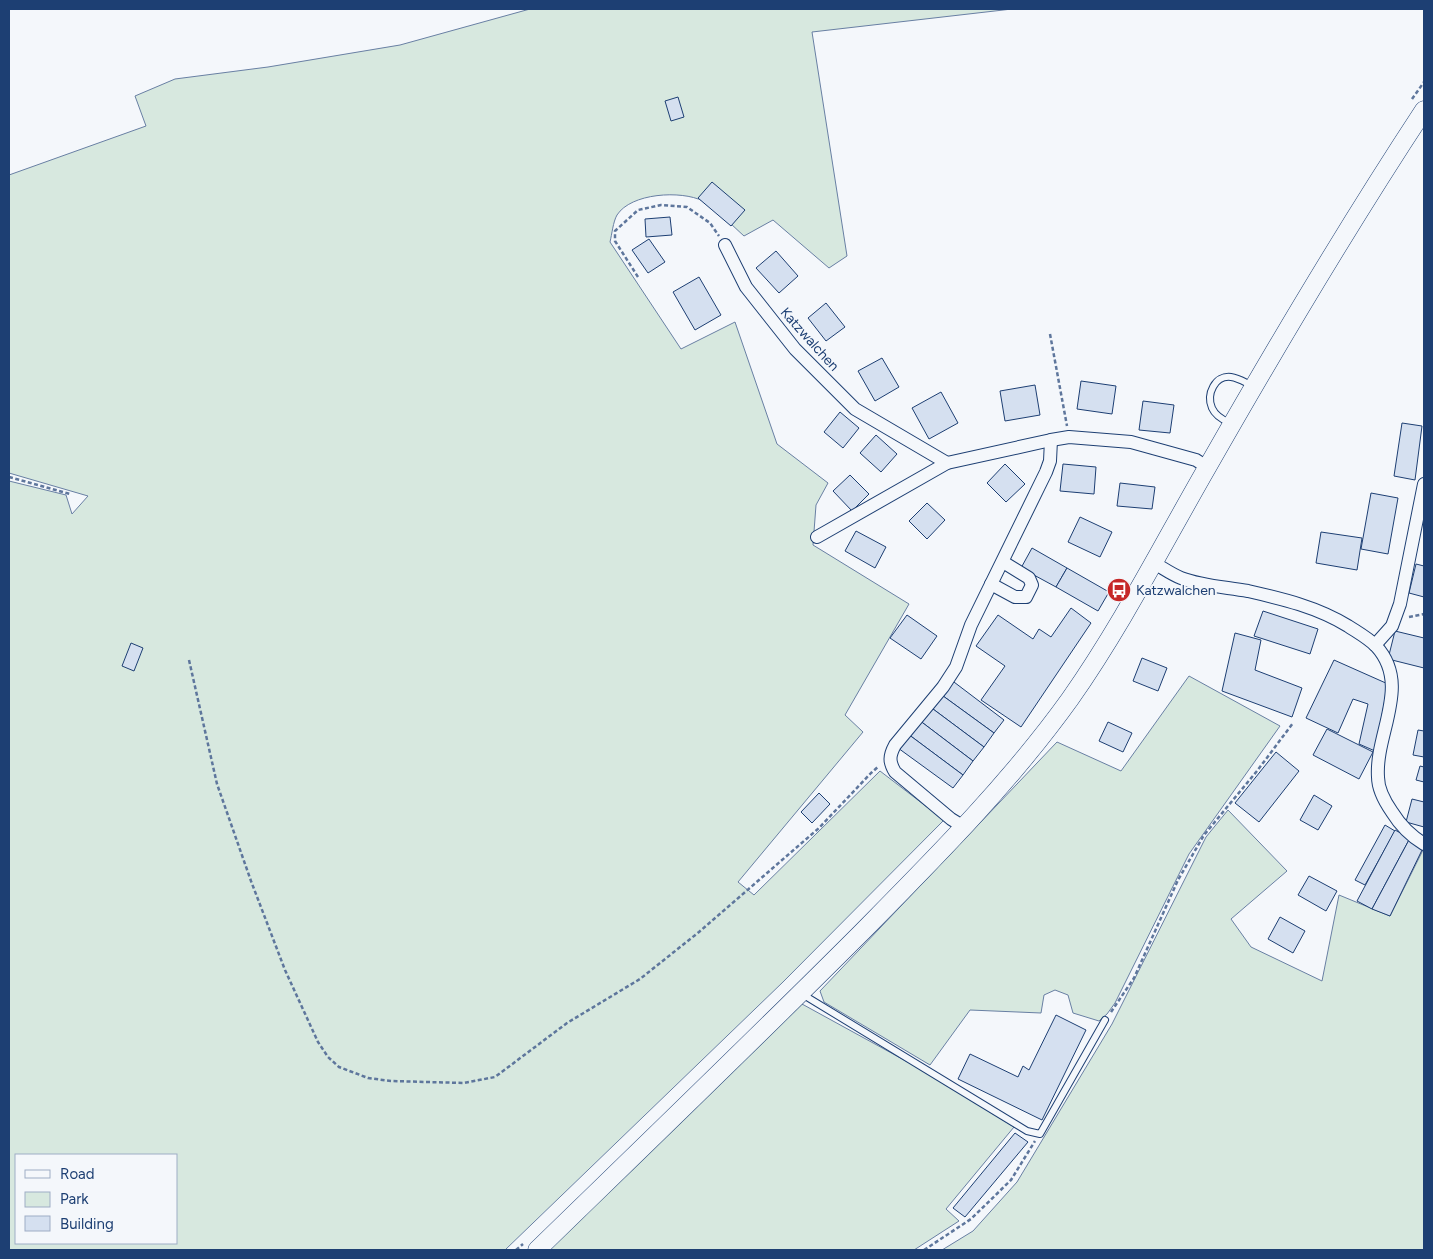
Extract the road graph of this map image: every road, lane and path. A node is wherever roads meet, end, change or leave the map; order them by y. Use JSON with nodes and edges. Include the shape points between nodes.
{"nodes":[{"id":1,"x":1424,"y":82,"type":"edge"},
{"id":2,"x":1416,"y":108,"type":"edge"},
{"id":3,"x":725,"y":245,"type":"joint"},
{"id":4,"x":638,"y":278,"type":"dead end"},
{"id":5,"x":1050,"y":334,"type":"dead end"},
{"id":6,"x":1254,"y":387,"type":"junction"},
{"id":7,"x":1233,"y":424,"type":"junction"},
{"id":8,"x":1069,"y":437,"type":"junction"},
{"id":9,"x":1051,"y":440,"type":"junction"},
{"id":10,"x":947,"y":463,"type":"junction"},
{"id":11,"x":1207,"y":467,"type":"junction"},
{"id":12,"x":9,"y":477,"type":"edge"},
{"id":13,"x":1424,"y":484,"type":"edge"},
{"id":14,"x":70,"y":494,"type":"dead end"},
{"id":15,"x":817,"y":538,"type":"dead end"},
{"id":16,"x":1003,"y":562,"type":"junction"},
{"id":17,"x":1154,"y":562,"type":"junction"},
{"id":18,"x":991,"y":584,"type":"junction"},
{"id":19,"x":1375,"y":645,"type":"junction"},
{"id":20,"x":189,"y":660,"type":"dead end"},
{"id":21,"x":1293,"y":723,"type":"dead end"},
{"id":22,"x":890,"y":763,"type":"junction"},
{"id":23,"x":964,"y":827,"type":"junction"},
{"id":24,"x":1424,"y":844,"type":"edge"},
{"id":25,"x":801,"y":993,"type":"junction"},
{"id":26,"x":1105,"y":1020,"type":"joint"},
{"id":27,"x":1040,"y":1134,"type":"junction"},
{"id":28,"x":530,"y":1247,"type":"edge"},
{"id":29,"x":516,"y":1250,"type":"edge"},
{"id":30,"x":924,"y":1250,"type":"edge"}],
"edges":[{"from":1,"to":2,"type":"path"},
{"from":2,"to":6,"type":"street"},
{"from":3,"to":4,"type":"path","via":[[710,223],[687,207],[662,205],[638,210],[615,230],[615,241]]},
{"from":3,"to":10,"type":"street","name":"Katzwalchen","via":[[752,295],[795,349],[855,409]]},
{"from":5,"to":8,"type":"path"},
{"from":6,"to":7,"type":"street"},
{"from":6,"to":7,"type":"lane","via":[[1233,377],[1224,377],[1211,390],[1213,410]]},
{"from":7,"to":11,"type":"street"},
{"from":8,"to":9,"type":"street"},
{"from":8,"to":11,"type":"street","via":[[1131,442],[1196,460]]},
{"from":9,"to":10,"type":"street"},
{"from":9,"to":16,"type":"street","via":[[1046,472]]},
{"from":10,"to":15,"type":"street"},
{"from":11,"to":17,"type":"street"},
{"from":12,"to":14,"type":"path"},
{"from":13,"to":19,"type":"street","via":[[1400,604],[1392,626]]},
{"from":16,"to":18,"type":"street"},
{"from":16,"to":18,"type":"street","via":[[1029,578],[1032,585],[1026,597],[1015,597]]},
{"from":17,"to":19,"type":"street","via":[[1194,582],[1264,595],[1318,610]]},
{"from":17,"to":23,"type":"street","via":[[1069,700],[1019,765]]},
{"from":18,"to":22,"type":"street","via":[[956,667],[895,745]]},
{"from":19,"to":24,"type":"street","via":[[1389,666],[1392,678],[1390,708],[1378,765],[1381,793],[1397,822]]},
{"from":20,"to":22,"type":"path","via":[[217,784],[285,970],[328,1057],[339,1067],[368,1078],[464,1083],[496,1077],[567,1023],[640,979],[699,932],[819,828],[878,766]]},
{"from":21,"to":26,"type":"path","via":[[1204,835],[1178,880],[1134,978]]},
{"from":22,"to":23,"type":"street","via":[[895,772]]},
{"from":23,"to":25,"type":"street"},
{"from":25,"to":27,"type":"lane","via":[[1027,1131]]},
{"from":25,"to":28,"type":"street"},
{"from":26,"to":27,"type":"lane"},
{"from":27,"to":30,"type":"path","via":[[1010,1180],[971,1219]]},
{"from":28,"to":29,"type":"path"}]}
